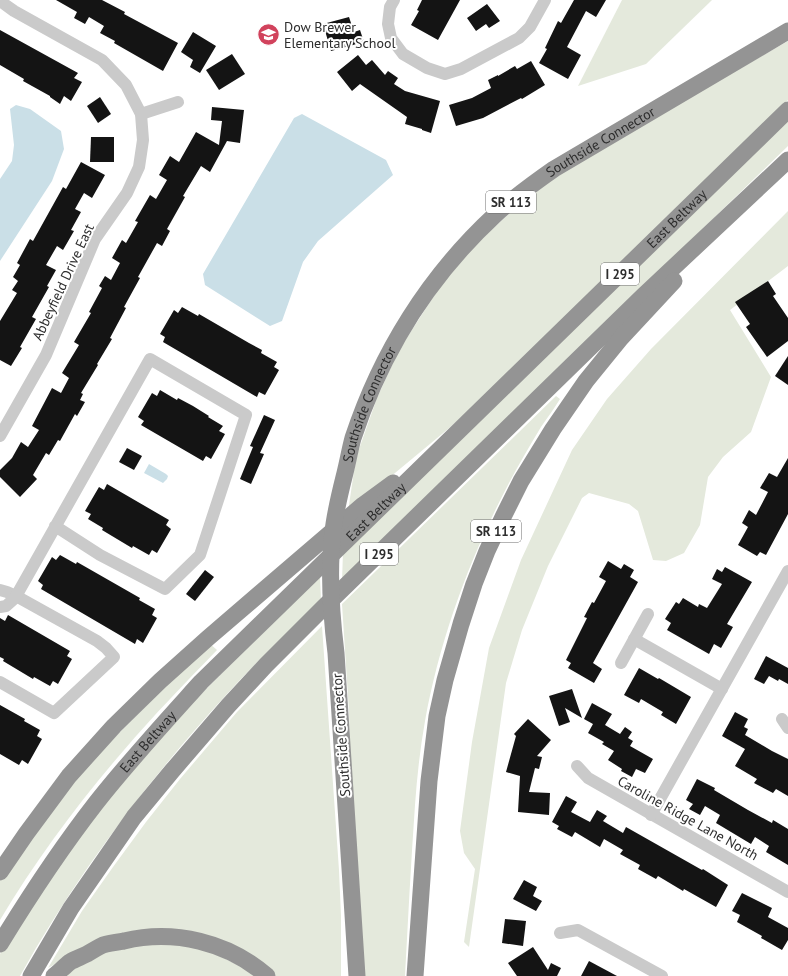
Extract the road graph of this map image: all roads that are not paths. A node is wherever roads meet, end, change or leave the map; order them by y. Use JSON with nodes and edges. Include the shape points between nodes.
{"nodes":[{"id":1,"x":394,"y":0,"type":"edge"},
{"id":2,"x":545,"y":0,"type":"edge"},
{"id":3,"x":0,"y":1,"type":"edge"},
{"id":4,"x":788,"y":31,"type":"edge"},
{"id":5,"x":178,"y":102,"type":"dead end"},
{"id":6,"x":788,"y":110,"type":"edge"},
{"id":7,"x":141,"y":114,"type":"junction"},
{"id":8,"x":788,"y":160,"type":"edge"},
{"id":9,"x":774,"y":173,"type":"junction"},
{"id":10,"x":0,"y":436,"type":"edge"},
{"id":11,"x":452,"y":438,"type":"junction"},
{"id":12,"x":55,"y":526,"type":"junction"},
{"id":13,"x":788,"y":571,"type":"edge"},
{"id":14,"x":0,"y":590,"type":"edge"},
{"id":15,"x":16,"y":596,"type":"junction"},
{"id":16,"x":0,"y":607,"type":"edge"},
{"id":17,"x":648,"y":614,"type":"dead end"},
{"id":18,"x":634,"y":639,"type":"junction"},
{"id":19,"x":621,"y":663,"type":"dead end"},
{"id":20,"x":0,"y":682,"type":"edge"},
{"id":21,"x":722,"y":689,"type":"junction"},
{"id":22,"x":577,"y":766,"type":"dead end"},
{"id":23,"x":651,"y":815,"type":"junction"},
{"id":24,"x":425,"y":833,"type":"junction"},
{"id":25,"x":0,"y":872,"type":"edge"},
{"id":26,"x":788,"y":892,"type":"edge"},
{"id":27,"x":560,"y":933,"type":"dead end"},
{"id":28,"x":0,"y":944,"type":"edge"},
{"id":29,"x":355,"y":945,"type":"junction"},
{"id":30,"x":31,"y":976,"type":"edge"},
{"id":31,"x":54,"y":976,"type":"edge"},
{"id":32,"x":267,"y":976,"type":"edge"},
{"id":33,"x":349,"y":976,"type":"edge"},
{"id":34,"x":357,"y":976,"type":"edge"},
{"id":35,"x":415,"y":976,"type":"edge"},
{"id":36,"x":427,"y":976,"type":"edge"},
{"id":37,"x":662,"y":976,"type":"edge"}],
"edges":[{"from":1,"to":2,"type":"street","via":[[388,24],[391,38],[403,54],[427,68],[445,74],[461,69],[519,38],[530,27]]},
{"from":3,"to":7,"type":"street","via":[[102,60],[126,85]]},
{"from":4,"to":29,"type":"highway","name":"Southside Connector","number":"SR 113","via":[[554,169],[526,189],[495,215],[457,253],[418,305],[388,354],[353,439],[333,527],[330,571]]},
{"from":5,"to":7,"type":"street"},
{"from":6,"to":11,"type":"highway","name":"East Beltway","number":"I 295"},
{"from":7,"to":10,"type":"street","name":"Abbeyfield Drive East","via":[[143,140],[139,167],[127,193],[96,239],[46,354]]},
{"from":8,"to":9,"type":"highway","number":"I 295"},
{"from":9,"to":24,"type":"highway","number":"SR 113","via":[[621,338],[582,387],[521,481],[474,584],[445,680],[435,730]]},
{"from":9,"to":30,"type":"highway","number":"I 295","via":[[643,296],[329,602],[228,706],[134,817],[71,908]]},
{"from":11,"to":25,"type":"highway","via":[[363,505],[160,681],[114,726],[69,776]]},
{"from":11,"to":28,"type":"highway","name":"East Beltway","number":"I 295","via":[[201,682],[157,730],[96,803],[28,899]]},
{"from":12,"to":12,"type":"street","via":[[150,359],[246,415],[200,555],[165,589]]},
{"from":12,"to":15,"type":"street"},
{"from":13,"to":21,"type":"street"},
{"from":14,"to":15,"type":"street"},
{"from":15,"to":16,"type":"street","via":[[6,606]]},
{"from":15,"to":20,"type":"street","via":[[97,641],[114,656],[54,713]]},
{"from":17,"to":18,"type":"street"},
{"from":18,"to":19,"type":"street"},
{"from":18,"to":21,"type":"street"},
{"from":21,"to":23,"type":"street"},
{"from":22,"to":23,"type":"street","name":"Caroline Ridge Lane North","via":[[588,778]]},
{"from":23,"to":26,"type":"street","name":"Caroline Ridge Lane North"},
{"from":24,"to":35,"type":"highway","number":"SR 113"},
{"from":24,"to":36,"type":"highway"},
{"from":27,"to":37,"type":"street","via":[[578,930]]},
{"from":29,"to":33,"type":"highway"},
{"from":29,"to":34,"type":"highway","name":"Southside Connector","number":"SR 113"},
{"from":31,"to":32,"type":"highway","via":[[70,962],[104,945],[152,936],[176,937],[215,946],[238,956]]}]}
